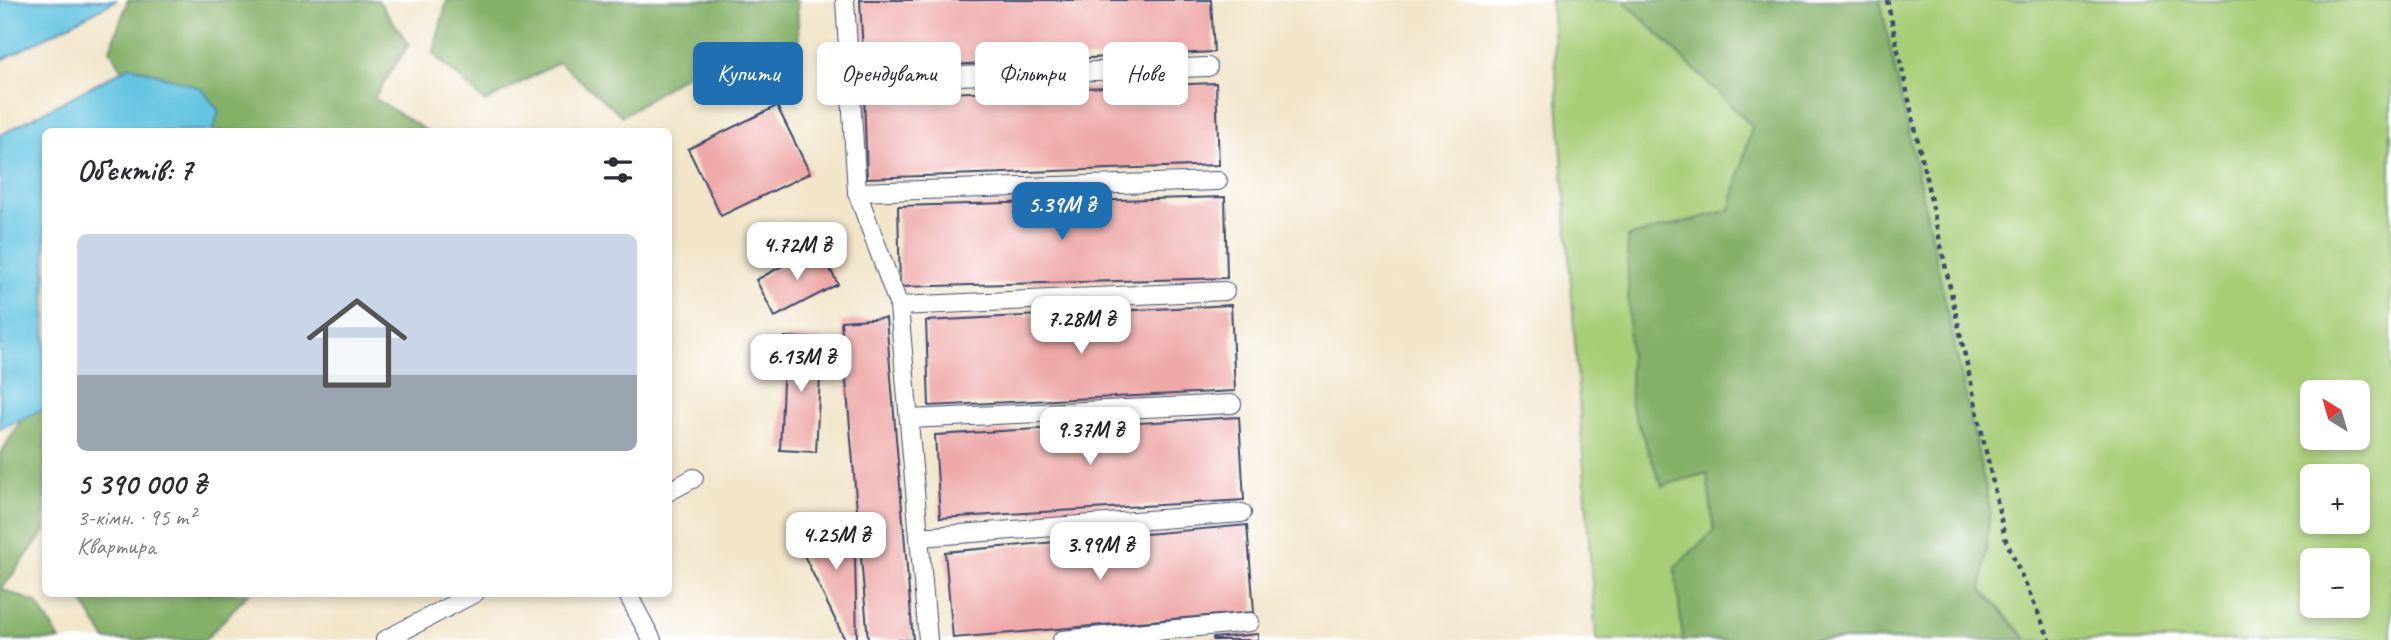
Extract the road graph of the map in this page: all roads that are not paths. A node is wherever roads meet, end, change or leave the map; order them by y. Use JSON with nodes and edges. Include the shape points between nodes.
{"nodes":[{"id":1,"x":845,"y":0,"type":"edge"},
{"id":2,"x":848,"y":42,"type":"edge"},
{"id":3,"x":1208,"y":67,"type":"dead end"},
{"id":4,"x":961,"y":76,"type":"edge"},
{"id":5,"x":852,"y":105,"type":"edge"},
{"id":6,"x":1217,"y":181,"type":"dead end"},
{"id":7,"x":857,"y":192,"type":"junction"},
{"id":8,"x":1225,"y":291,"type":"dead end"},
{"id":9,"x":900,"y":306,"type":"junction"},
{"id":10,"x":1232,"y":404,"type":"dead end"},
{"id":11,"x":909,"y":419,"type":"junction"},
{"id":12,"x":694,"y":478,"type":"dead end"},
{"id":13,"x":672,"y":490,"type":"edge"},
{"id":14,"x":1242,"y":513,"type":"dead end"},
{"id":15,"x":919,"y":537,"type":"junction"},
{"id":16,"x":467,"y":597,"type":"edge"},
{"id":17,"x":629,"y":597,"type":"edge"},
{"id":18,"x":1250,"y":622,"type":"dead end"},
{"id":19,"x":385,"y":640,"type":"edge"},
{"id":20,"x":652,"y":640,"type":"edge"},
{"id":21,"x":928,"y":640,"type":"edge"},
{"id":22,"x":1062,"y":640,"type":"edge"}],
"edges":[{"from":1,"to":2,"type":"lane"},
{"from":3,"to":4,"type":"lane"},
{"from":5,"to":7,"type":"lane"},
{"from":6,"to":7,"type":"lane"},
{"from":7,"to":9,"type":"lane"},
{"from":8,"to":9,"type":"lane"},
{"from":9,"to":11,"type":"lane"},
{"from":10,"to":11,"type":"lane"},
{"from":11,"to":15,"type":"lane"},
{"from":12,"to":13,"type":"lane"},
{"from":14,"to":15,"type":"lane"},
{"from":15,"to":21,"type":"lane"},
{"from":16,"to":19,"type":"lane"},
{"from":17,"to":20,"type":"lane"},
{"from":18,"to":22,"type":"lane"}]}
